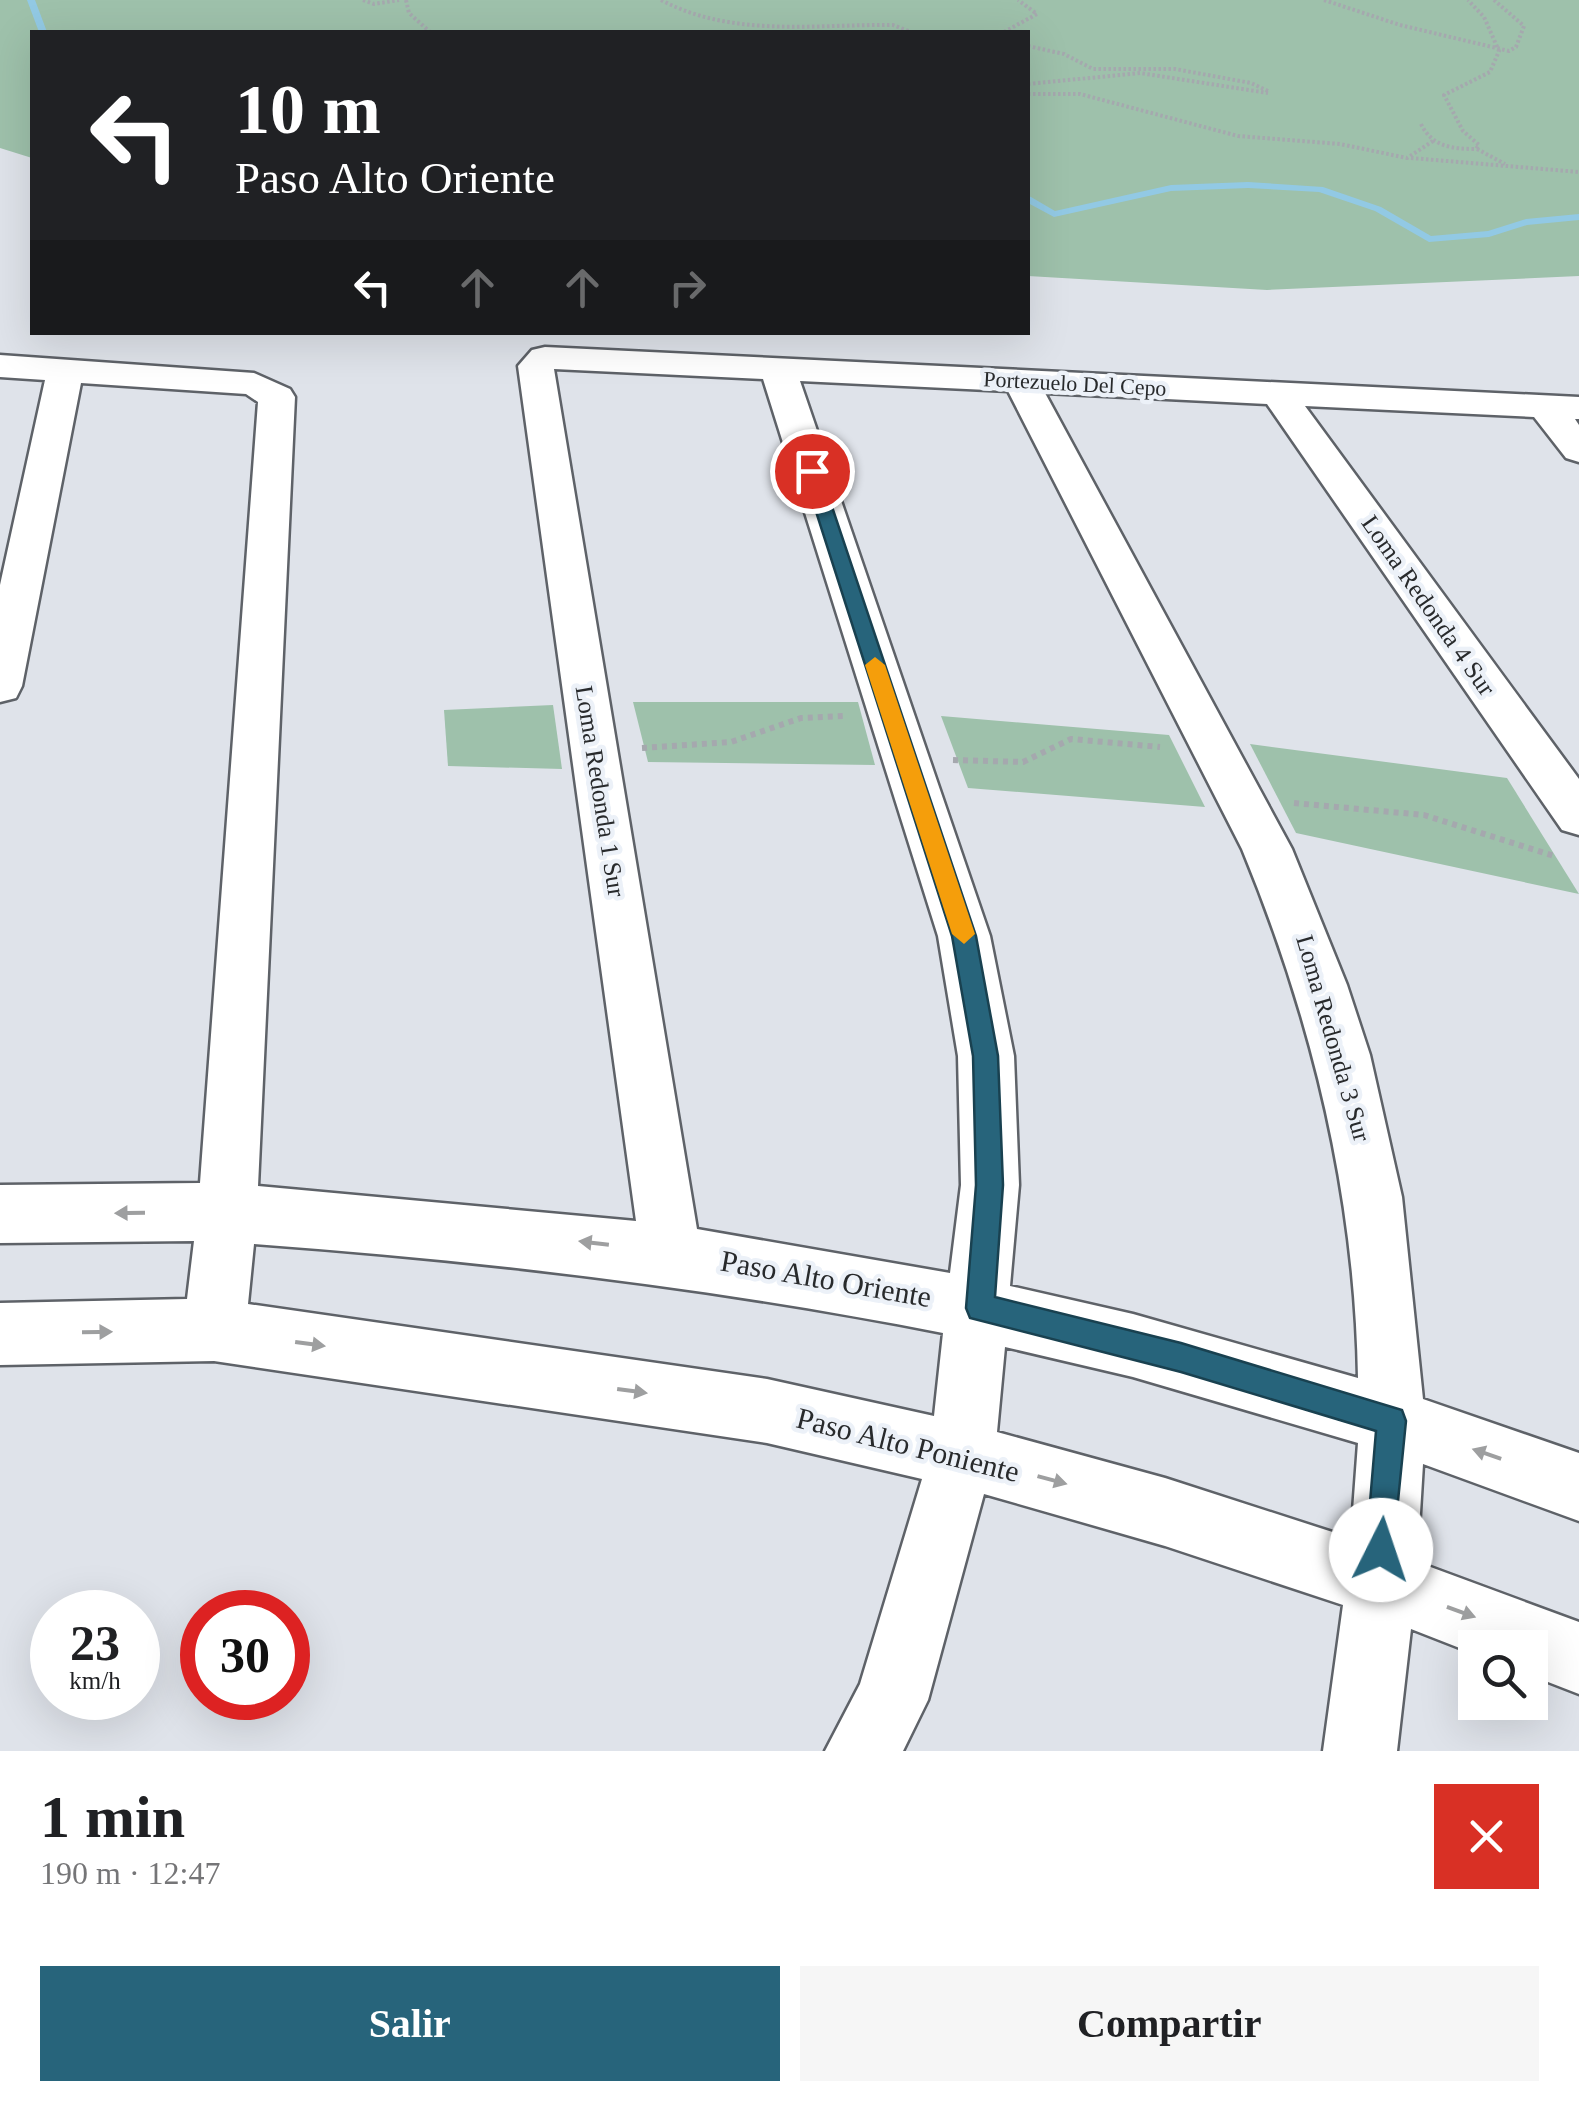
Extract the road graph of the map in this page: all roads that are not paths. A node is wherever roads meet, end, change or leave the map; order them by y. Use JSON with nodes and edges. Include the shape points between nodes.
{"nodes":[{"id":1,"x":571,"y":356,"type":"joint"},
{"id":2,"x":0,"y":366,"type":"edge"},
{"id":3,"x":777,"y":367,"type":"junction"},
{"id":4,"x":65,"y":372,"type":"junction"},
{"id":5,"x":1020,"y":380,"type":"junction"},
{"id":6,"x":1278,"y":394,"type":"junction"},
{"id":7,"x":1562,"y":407,"type":"edge"},
{"id":8,"x":1579,"y":450,"type":"edge"},
{"id":9,"x":0,"y":686,"type":"edge"},
{"id":10,"x":1579,"y":816,"type":"edge"},
{"id":11,"x":0,"y":1214,"type":"edge"},
{"id":12,"x":228,"y":1214,"type":"junction"},
{"id":13,"x":672,"y":1252,"type":"junction"},
{"id":14,"x":980,"y":1308,"type":"junction"},
{"id":15,"x":214,"y":1330,"type":"junction"},
{"id":16,"x":0,"y":1334,"type":"edge"},
{"id":17,"x":1391,"y":1421,"type":"junction"},
{"id":18,"x":962,"y":1456,"type":"junction"},
{"id":19,"x":1579,"y":1487,"type":"edge"},
{"id":20,"x":1379,"y":1582,"type":"junction"},
{"id":21,"x":1579,"y":1658,"type":"edge"},
{"id":22,"x":862,"y":1751,"type":"edge"},
{"id":23,"x":1360,"y":1751,"type":"edge"}],
"edges":[{"from":1,"to":3,"type":"street","name":"Portezuelo Del Cepo"},
{"from":1,"to":13,"type":"street","name":"Loma Redonda 1 Sur","via":[[545,358],[536,366]]},
{"from":2,"to":4,"type":"street"},
{"from":3,"to":5,"type":"street","name":"Portezuelo Del Cepo"},
{"from":3,"to":14,"type":"street","via":[[964,936],[986,1056],[990,1185]]},
{"from":4,"to":9,"type":"street"},
{"from":4,"to":12,"type":"street","via":[[254,384],[276,397]]},
{"from":5,"to":6,"type":"street","name":"Portezuelo Del Cepo"},
{"from":5,"to":17,"type":"street","name":"Loma Redonda 3 Sur","via":[[1298,916],[1348,1070],[1379,1233]]},
{"from":6,"to":7,"type":"street","name":"Portezuelo Del Cepo"},
{"from":6,"to":10,"type":"street","name":"Loma Redonda 4 Sur"},
{"from":7,"to":8,"type":"street"},
{"from":12,"to":11,"type":"street","name":"Paso Alto Oriente","one_way":true},
{"from":13,"to":12,"type":"street","name":"Paso Alto Oriente","one_way":true,"via":[[502,1232]]},
{"from":12,"to":15,"type":"street"},
{"from":13,"to":14,"type":"street","name":"Paso Alto Oriente"},
{"from":14,"to":17,"type":"street","name":"Paso Alto Oriente","via":[[1181,1358]]},
{"from":14,"to":18,"type":"street"},
{"from":16,"to":15,"type":"street","name":"Paso Alto Poniente","one_way":true},
{"from":15,"to":18,"type":"street","name":"Paso Alto Poniente","one_way":true,"via":[[767,1410]]},
{"from":19,"to":17,"type":"street","name":"Paso Alto Oriente","one_way":true},
{"from":17,"to":20,"type":"street","name":"Loma Redonda 3 Sur"},
{"from":18,"to":20,"type":"street","name":"Paso Alto Poniente","one_way":true,"via":[[1165,1512]]},
{"from":18,"to":22,"type":"street","via":[[892,1700]]},
{"from":20,"to":21,"type":"street","name":"Paso Alto Poniente","one_way":true},
{"from":20,"to":23,"type":"street","name":"Loma Redonda 3 Sur"}]}
